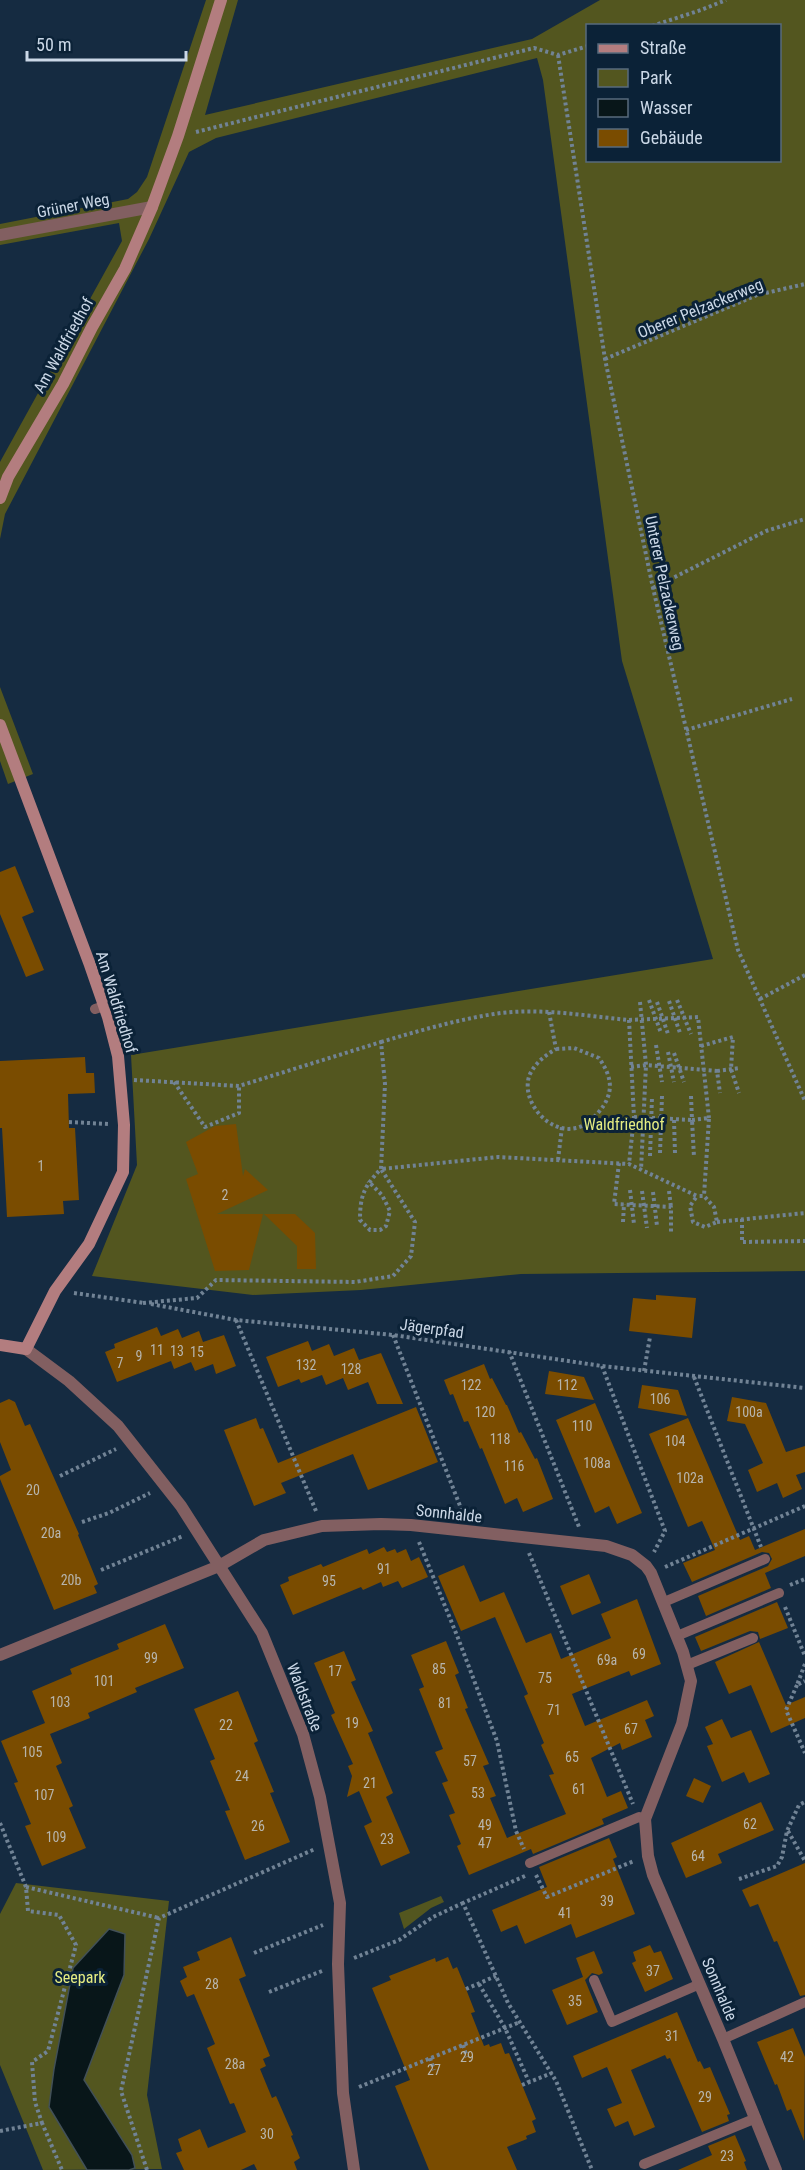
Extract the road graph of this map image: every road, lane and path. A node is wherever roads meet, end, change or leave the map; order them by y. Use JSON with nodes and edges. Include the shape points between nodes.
{"nodes":[{"id":1,"x":221,"y":0,"type":"edge"},
{"id":2,"x":726,"y":0,"type":"edge"},
{"id":3,"x":658,"y":24,"type":"edge"},
{"id":4,"x":586,"y":47,"type":"edge"},
{"id":5,"x":558,"y":55,"type":"junction"},
{"id":6,"x":178,"y":136,"type":"junction"},
{"id":7,"x":152,"y":207,"type":"junction"},
{"id":8,"x":0,"y":235,"type":"edge"},
{"id":9,"x":805,"y":284,"type":"edge"},
{"id":10,"x":605,"y":359,"type":"junction"},
{"id":11,"x":0,"y":498,"type":"edge"},
{"id":12,"x":805,"y":519,"type":"edge"},
{"id":13,"x":653,"y":588,"type":"junction"},
{"id":14,"x":792,"y":699,"type":"dead end"},
{"id":15,"x":0,"y":725,"type":"edge"},
{"id":16,"x":686,"y":730,"type":"junction"},
{"id":17,"x":805,"y":975,"type":"edge"},
{"id":18,"x":760,"y":999,"type":"junction"},
{"id":19,"x":649,"y":1000,"type":"dead end"},
{"id":20,"x":677,"y":1000,"type":"dead end"},
{"id":21,"x":669,"y":1001,"type":"dead end"},
{"id":22,"x":640,"y":1002,"type":"dead end"},
{"id":23,"x":657,"y":1002,"type":"dead end"},
{"id":24,"x":549,"y":1012,"type":"junction"},
{"id":25,"x":676,"y":1017,"type":"junction"},
{"id":26,"x":642,"y":1018,"type":"junction"},
{"id":27,"x":656,"y":1018,"type":"junction"},
{"id":28,"x":662,"y":1018,"type":"junction"},
{"id":29,"x":684,"y":1018,"type":"junction"},
{"id":30,"x":629,"y":1020,"type":"junction"},
{"id":31,"x":662,"y":1033,"type":"dead end"},
{"id":32,"x":680,"y":1033,"type":"dead end"},
{"id":33,"x":668,"y":1034,"type":"dead end"},
{"id":34,"x":691,"y":1034,"type":"dead end"},
{"id":35,"x":381,"y":1042,"type":"junction"},
{"id":36,"x":656,"y":1045,"type":"dead end"},
{"id":37,"x":701,"y":1046,"type":"junction"},
{"id":38,"x":556,"y":1049,"type":"junction"},
{"id":39,"x":668,"y":1052,"type":"dead end"},
{"id":40,"x":674,"y":1053,"type":"dead end"},
{"id":41,"x":646,"y":1065,"type":"junction"},
{"id":42,"x":659,"y":1066,"type":"junction"},
{"id":43,"x":631,"y":1067,"type":"junction"},
{"id":44,"x":671,"y":1067,"type":"junction"},
{"id":45,"x":681,"y":1068,"type":"junction"},
{"id":46,"x":740,"y":1068,"type":"dead end"},
{"id":47,"x":731,"y":1069,"type":"junction"},
{"id":48,"x":704,"y":1070,"type":"junction"},
{"id":49,"x":717,"y":1071,"type":"junction"},
{"id":50,"x":122,"y":1080,"type":"junction"},
{"id":51,"x":174,"y":1082,"type":"junction"},
{"id":52,"x":662,"y":1082,"type":"dead end"},
{"id":53,"x":674,"y":1082,"type":"dead end"},
{"id":54,"x":684,"y":1082,"type":"dead end"},
{"id":55,"x":239,"y":1086,"type":"junction"},
{"id":56,"x":720,"y":1093,"type":"dead end"},
{"id":57,"x":739,"y":1093,"type":"dead end"},
{"id":58,"x":662,"y":1096,"type":"dead end"},
{"id":59,"x":691,"y":1096,"type":"dead end"},
{"id":60,"x":652,"y":1097,"type":"dead end"},
{"id":61,"x":805,"y":1101,"type":"edge"},
{"id":62,"x":634,"y":1117,"type":"junction"},
{"id":63,"x":643,"y":1118,"type":"junction"},
{"id":64,"x":709,"y":1118,"type":"junction"},
{"id":65,"x":650,"y":1119,"type":"junction"},
{"id":66,"x":660,"y":1119,"type":"junction"},
{"id":67,"x":674,"y":1120,"type":"junction"},
{"id":68,"x":692,"y":1120,"type":"junction"},
{"id":69,"x":69,"y":1122,"type":"dead end"},
{"id":70,"x":124,"y":1125,"type":"junction"},
{"id":71,"x":562,"y":1127,"type":"junction"},
{"id":72,"x":660,"y":1153,"type":"dead end"},
{"id":73,"x":675,"y":1153,"type":"dead end"},
{"id":74,"x":650,"y":1156,"type":"dead end"},
{"id":75,"x":694,"y":1157,"type":"dead end"},
{"id":76,"x":558,"y":1160,"type":"junction"},
{"id":77,"x":619,"y":1163,"type":"junction"},
{"id":78,"x":629,"y":1164,"type":"junction"},
{"id":79,"x":381,"y":1169,"type":"junction"},
{"id":80,"x":641,"y":1170,"type":"junction"},
{"id":81,"x":368,"y":1181,"type":"junction"},
{"id":82,"x":630,"y":1190,"type":"dead end"},
{"id":83,"x":642,"y":1191,"type":"dead end"},
{"id":84,"x":669,"y":1191,"type":"dead end"},
{"id":85,"x":653,"y":1192,"type":"dead end"},
{"id":86,"x":697,"y":1196,"type":"junction"},
{"id":87,"x":704,"y":1196,"type":"junction"},
{"id":88,"x":624,"y":1204,"type":"junction"},
{"id":89,"x":631,"y":1205,"type":"junction"},
{"id":90,"x":643,"y":1206,"type":"junction"},
{"id":91,"x":654,"y":1206,"type":"junction"},
{"id":92,"x":671,"y":1208,"type":"junction"},
{"id":93,"x":805,"y":1213,"type":"edge"},
{"id":94,"x":742,"y":1219,"type":"junction"},
{"id":95,"x":623,"y":1222,"type":"dead end"},
{"id":96,"x":717,"y":1222,"type":"junction"},
{"id":97,"x":634,"y":1224,"type":"dead end"},
{"id":98,"x":657,"y":1226,"type":"dead end"},
{"id":99,"x":647,"y":1228,"type":"dead end"},
{"id":100,"x":671,"y":1232,"type":"dead end"},
{"id":101,"x":805,"y":1241,"type":"edge"},
{"id":102,"x":55,"y":1292,"type":"junction"},
{"id":103,"x":143,"y":1302,"type":"junction"},
{"id":104,"x":236,"y":1320,"type":"junction"},
{"id":105,"x":393,"y":1335,"type":"junction"},
{"id":106,"x":650,"y":1337,"type":"dead end"},
{"id":107,"x":0,"y":1345,"type":"edge"},
{"id":108,"x":26,"y":1349,"type":"junction"},
{"id":109,"x":509,"y":1351,"type":"junction"},
{"id":110,"x":602,"y":1366,"type":"junction"},
{"id":111,"x":644,"y":1371,"type":"junction"},
{"id":112,"x":694,"y":1377,"type":"junction"},
{"id":113,"x":805,"y":1388,"type":"edge"},
{"id":114,"x":132,"y":1442,"type":"junction"},
{"id":115,"x":60,"y":1476,"type":"dead end"},
{"id":116,"x":166,"y":1485,"type":"junction"},
{"id":117,"x":805,"y":1506,"type":"edge"},
{"id":118,"x":82,"y":1522,"type":"dead end"},
{"id":119,"x":411,"y":1525,"type":"junction"},
{"id":120,"x":322,"y":1526,"type":"junction"},
{"id":121,"x":753,"y":1529,"type":"junction"},
{"id":122,"x":196,"y":1531,"type":"junction"},
{"id":123,"x":470,"y":1531,"type":"junction"},
{"id":124,"x":524,"y":1538,"type":"junction"},
{"id":125,"x":586,"y":1544,"type":"junction"},
{"id":126,"x":765,"y":1559,"type":"joint"},
{"id":127,"x":219,"y":1566,"type":"junction"},
{"id":128,"x":648,"y":1569,"type":"junction"},
{"id":129,"x":101,"y":1570,"type":"dead end"},
{"id":130,"x":779,"y":1593,"type":"joint"},
{"id":131,"x":664,"y":1602,"type":"junction"},
{"id":132,"x":677,"y":1636,"type":"junction"},
{"id":133,"x":753,"y":1638,"type":"dead end"},
{"id":134,"x":0,"y":1655,"type":"edge"},
{"id":135,"x":805,"y":1656,"type":"edge"},
{"id":136,"x":805,"y":1664,"type":"edge"},
{"id":137,"x":687,"y":1665,"type":"junction"},
{"id":138,"x":805,"y":1681,"type":"edge"},
{"id":139,"x":797,"y":1684,"type":"junction"},
{"id":140,"x":805,"y":1754,"type":"edge"},
{"id":141,"x":805,"y":1802,"type":"edge"},
{"id":142,"x":642,"y":1818,"type":"junction"},
{"id":143,"x":0,"y":1823,"type":"edge"},
{"id":144,"x":787,"y":1831,"type":"junction"},
{"id":145,"x":329,"y":1843,"type":"junction"},
{"id":146,"x":648,"y":1856,"type":"junction"},
{"id":147,"x":805,"y":1862,"type":"edge"},
{"id":148,"x":532,"y":1867,"type":"junction"},
{"id":149,"x":739,"y":1879,"type":"dead end"},
{"id":150,"x":26,"y":1887,"type":"junction"},
{"id":151,"x":463,"y":1903,"type":"junction"},
{"id":152,"x":159,"y":1917,"type":"junction"},
{"id":153,"x":341,"y":1918,"type":"junction"},
{"id":154,"x":254,"y":1953,"type":"dead end"},
{"id":155,"x":338,"y":1964,"type":"junction"},
{"id":156,"x":496,"y":1976,"type":"junction"},
{"id":157,"x":594,"y":1980,"type":"dead end"},
{"id":158,"x":479,"y":1984,"type":"junction"},
{"id":159,"x":700,"y":1984,"type":"junction"},
{"id":160,"x":466,"y":1989,"type":"dead end"},
{"id":161,"x":269,"y":1992,"type":"dead end"},
{"id":162,"x":805,"y":2002,"type":"edge"},
{"id":163,"x":520,"y":2022,"type":"junction"},
{"id":164,"x":505,"y":2028,"type":"junction"},
{"id":165,"x":723,"y":2038,"type":"junction"},
{"id":166,"x":463,"y":2045,"type":"junction"},
{"id":167,"x":467,"y":2057,"type":"dead end"},
{"id":168,"x":430,"y":2058,"type":"junction"},
{"id":169,"x":434,"y":2070,"type":"dead end"},
{"id":170,"x":552,"y":2073,"type":"junction"},
{"id":171,"x":529,"y":2082,"type":"junction"},
{"id":172,"x":522,"y":2085,"type":"dead end"},
{"id":173,"x":343,"y":2093,"type":"junction"},
{"id":174,"x":756,"y":2118,"type":"junction"},
{"id":175,"x":42,"y":2123,"type":"junction"},
{"id":176,"x":0,"y":2132,"type":"edge"},
{"id":177,"x":644,"y":2164,"type":"dead end"},
{"id":178,"x":62,"y":2170,"type":"edge"},
{"id":179,"x":147,"y":2170,"type":"edge"},
{"id":180,"x":354,"y":2170,"type":"edge"},
{"id":181,"x":592,"y":2170,"type":"edge"},
{"id":182,"x":776,"y":2170,"type":"edge"}],
"edges":[{"from":1,"to":6,"type":"street","name":"Am Waldfriedhof"},
{"from":2,"to":3,"type":"path"},
{"from":4,"to":5,"type":"path"},
{"from":5,"to":6,"type":"path","via":[[534,48]]},
{"from":5,"to":10,"type":"path","name":"Unterer Pelzackerweg"},
{"from":6,"to":7,"type":"street","name":"Am Waldfriedhof"},
{"from":7,"to":8,"type":"street","name":"Grüner Weg"},
{"from":7,"to":11,"type":"street","name":"Am Waldfriedhof","via":[[125,269],[8,477]]},
{"from":9,"to":10,"type":"path","name":"Oberer Pelzackerweg","via":[[757,296]]},
{"from":10,"to":13,"type":"path","name":"Unterer Pelzackerweg"},
{"from":12,"to":13,"type":"path","via":[[766,531]]},
{"from":13,"to":16,"type":"path","name":"Unterer Pelzackerweg"},
{"from":14,"to":16,"type":"path"},
{"from":15,"to":50,"type":"street","name":"Am Waldfriedhof","via":[[118,1056]]},
{"from":16,"to":18,"type":"path","name":"Unterer Pelzackerweg","via":[[738,950]]},
{"from":17,"to":18,"type":"path"},
{"from":18,"to":61,"type":"path","name":"Unterer Pelzackerweg"},
{"from":19,"to":27,"type":"path"},
{"from":20,"to":29,"type":"path"},
{"from":21,"to":25,"type":"path"},
{"from":22,"to":26,"type":"path"},
{"from":23,"to":28,"type":"path"},
{"from":24,"to":30,"type":"path"},
{"from":24,"to":35,"type":"path","via":[[496,1014]]},
{"from":24,"to":38,"type":"path"},
{"from":25,"to":28,"type":"path"},
{"from":25,"to":29,"type":"path"},
{"from":25,"to":32,"type":"path"},
{"from":26,"to":27,"type":"path"},
{"from":26,"to":30,"type":"path"},
{"from":26,"to":41,"type":"path"},
{"from":27,"to":28,"type":"path"},
{"from":27,"to":31,"type":"path"},
{"from":28,"to":33,"type":"path"},
{"from":29,"to":34,"type":"path"},
{"from":29,"to":37,"type":"path","via":[[698,1017]]},
{"from":30,"to":43,"type":"path"},
{"from":35,"to":55,"type":"path"},
{"from":35,"to":79,"type":"path","via":[[385,1084]]},
{"from":36,"to":42,"type":"path"},
{"from":37,"to":47,"type":"path","via":[[733,1037]]},
{"from":37,"to":48,"type":"path"},
{"from":38,"to":71,"type":"path","via":[[542,1058],[529,1076],[529,1099],[537,1113]]},
{"from":38,"to":71,"type":"path","via":[[573,1048],[599,1058],[611,1083],[608,1098],[598,1114],[576,1128]]},
{"from":39,"to":44,"type":"path"},
{"from":40,"to":45,"type":"path"},
{"from":41,"to":42,"type":"path"},
{"from":41,"to":43,"type":"path"},
{"from":41,"to":63,"type":"path"},
{"from":42,"to":44,"type":"path"},
{"from":42,"to":52,"type":"path"},
{"from":43,"to":62,"type":"path"},
{"from":44,"to":45,"type":"path"},
{"from":44,"to":53,"type":"path"},
{"from":45,"to":48,"type":"path"},
{"from":45,"to":54,"type":"path"},
{"from":46,"to":47,"type":"path"},
{"from":47,"to":49,"type":"path"},
{"from":47,"to":57,"type":"path"},
{"from":48,"to":49,"type":"path"},
{"from":48,"to":64,"type":"path"},
{"from":49,"to":56,"type":"path"},
{"from":50,"to":51,"type":"path"},
{"from":50,"to":70,"type":"street","name":"Am Waldfriedhof"},
{"from":51,"to":55,"type":"path"},
{"from":51,"to":55,"type":"path","via":[[205,1127],[239,1113]]},
{"from":58,"to":66,"type":"path"},
{"from":59,"to":68,"type":"path"},
{"from":60,"to":65,"type":"path"},
{"from":62,"to":63,"type":"path"},
{"from":62,"to":78,"type":"path"},
{"from":63,"to":65,"type":"path"},
{"from":63,"to":80,"type":"path"},
{"from":64,"to":68,"type":"path"},
{"from":64,"to":87,"type":"path"},
{"from":65,"to":66,"type":"path"},
{"from":65,"to":74,"type":"path"},
{"from":66,"to":67,"type":"path"},
{"from":66,"to":72,"type":"path"},
{"from":67,"to":68,"type":"path"},
{"from":67,"to":73,"type":"path"},
{"from":68,"to":75,"type":"path"},
{"from":69,"to":70,"type":"path"},
{"from":70,"to":102,"type":"street","name":"Am Waldfriedhof","via":[[123,1172],[89,1244]]},
{"from":71,"to":76,"type":"path"},
{"from":76,"to":77,"type":"path"},
{"from":76,"to":79,"type":"path","via":[[498,1157]]},
{"from":77,"to":78,"type":"path"},
{"from":77,"to":88,"type":"path","via":[[614,1204]]},
{"from":78,"to":80,"type":"path"},
{"from":79,"to":81,"type":"path"},
{"from":79,"to":103,"type":"path","via":[[415,1222],[411,1256],[393,1276],[356,1282],[216,1280],[197,1298]]},
{"from":80,"to":86,"type":"path"},
{"from":81,"to":81,"type":"path","via":[[360,1201],[360,1220],[370,1230],[380,1230],[386,1226],[390,1211],[382,1195]]},
{"from":82,"to":89,"type":"path"},
{"from":83,"to":90,"type":"path"},
{"from":84,"to":92,"type":"path"},
{"from":85,"to":91,"type":"path"},
{"from":86,"to":87,"type":"path"},
{"from":86,"to":96,"type":"path","via":[[690,1206],[693,1222],[705,1227]]},
{"from":87,"to":96,"type":"path","via":[[714,1207]]},
{"from":88,"to":89,"type":"path"},
{"from":88,"to":95,"type":"path"},
{"from":89,"to":90,"type":"path"},
{"from":89,"to":97,"type":"path"},
{"from":90,"to":91,"type":"path"},
{"from":90,"to":99,"type":"path"},
{"from":91,"to":92,"type":"path"},
{"from":91,"to":98,"type":"path"},
{"from":92,"to":100,"type":"path"},
{"from":93,"to":94,"type":"path"},
{"from":94,"to":96,"type":"path"},
{"from":94,"to":101,"type":"path","via":[[742,1242]]},
{"from":102,"to":103,"type":"path","name":"Jägerpfad"},
{"from":102,"to":108,"type":"street","name":"Am Waldfriedhof"},
{"from":103,"to":104,"type":"path","name":"Jägerpfad"},
{"from":104,"to":105,"type":"path","name":"Jägerpfad"},
{"from":104,"to":120,"type":"path"},
{"from":105,"to":109,"type":"path","name":"Jägerpfad"},
{"from":105,"to":123,"type":"path"},
{"from":106,"to":111,"type":"path"},
{"from":107,"to":108,"type":"street","name":"Waldstraße"},
{"from":108,"to":114,"type":"street","name":"Waldstraße","via":[[69,1381]]},
{"from":109,"to":110,"type":"path","name":"Jägerpfad"},
{"from":109,"to":125,"type":"path"},
{"from":110,"to":111,"type":"path","name":"Jägerpfad"},
{"from":110,"to":128,"type":"path","via":[[665,1531]]},
{"from":111,"to":112,"type":"path","name":"Jägerpfad"},
{"from":112,"to":113,"type":"path","name":"Jägerpfad"},
{"from":112,"to":121,"type":"path"},
{"from":114,"to":115,"type":"path"},
{"from":114,"to":116,"type":"street","name":"Waldstraße"},
{"from":116,"to":118,"type":"path"},
{"from":116,"to":122,"type":"street","name":"Waldstraße"},
{"from":117,"to":121,"type":"path"},
{"from":119,"to":120,"type":"street","name":"Sonnhalde"},
{"from":119,"to":123,"type":"street","name":"Sonnhalde"},
{"from":119,"to":148,"type":"path","via":[[497,1742],[516,1831]]},
{"from":120,"to":127,"type":"street","name":"Sonnhalde","via":[[264,1540]]},
{"from":121,"to":126,"type":"path"},
{"from":121,"to":128,"type":"path"},
{"from":122,"to":127,"type":"street","name":"Waldstraße"},
{"from":122,"to":129,"type":"path"},
{"from":123,"to":124,"type":"street","name":"Sonnhalde"},
{"from":124,"to":125,"type":"street","name":"Sonnhalde"},
{"from":124,"to":142,"type":"path"},
{"from":125,"to":128,"type":"street","name":"Sonnhalde","via":[[632,1555]]},
{"from":126,"to":131,"type":"lane"},
{"from":127,"to":134,"type":"street","name":"Sonnhalde"},
{"from":127,"to":145,"type":"street","name":"Waldstraße","via":[[262,1633],[303,1734]]},
{"from":128,"to":131,"type":"street","name":"Sonnhalde"},
{"from":130,"to":132,"type":"lane"},
{"from":130,"to":135,"type":"path"},
{"from":131,"to":132,"type":"street","name":"Sonnhalde"},
{"from":132,"to":137,"type":"street","name":"Sonnhalde"},
{"from":133,"to":137,"type":"lane"},
{"from":136,"to":139,"type":"path"},
{"from":137,"to":142,"type":"street","name":"Sonnhalde","via":[[691,1681],[682,1724]]},
{"from":138,"to":139,"type":"path"},
{"from":139,"to":140,"type":"path","via":[[786,1710]]},
{"from":141,"to":144,"type":"path"},
{"from":142,"to":146,"type":"street","name":"Sonnhalde"},
{"from":142,"to":148,"type":"lane"},
{"from":143,"to":150,"type":"path"},
{"from":144,"to":147,"type":"path"},
{"from":144,"to":149,"type":"path","via":[[777,1866]]},
{"from":145,"to":152,"type":"path"},
{"from":145,"to":153,"type":"street","name":"Waldstraße"},
{"from":146,"to":148,"type":"path","via":[[547,1897]]},
{"from":146,"to":159,"type":"street","name":"Sonnhalde"},
{"from":148,"to":151,"type":"path"},
{"from":150,"to":152,"type":"path"},
{"from":150,"to":175,"type":"path","via":[[28,1911],[59,1915],[76,1945],[48,2051],[32,2062],[35,2102]]},
{"from":151,"to":155,"type":"path","via":[[399,1940]]},
{"from":151,"to":156,"type":"path"},
{"from":152,"to":179,"type":"path","via":[[121,2091]]},
{"from":153,"to":154,"type":"path"},
{"from":153,"to":155,"type":"street","name":"Waldstraße"},
{"from":155,"to":161,"type":"path"},
{"from":155,"to":173,"type":"street","name":"Waldstraße"},
{"from":156,"to":158,"type":"path"},
{"from":156,"to":163,"type":"path"},
{"from":157,"to":159,"type":"lane","via":[[612,2022]]},
{"from":158,"to":160,"type":"path"},
{"from":158,"to":164,"type":"path"},
{"from":159,"to":165,"type":"street","name":"Sonnhalde"},
{"from":162,"to":165,"type":"lane"},
{"from":163,"to":164,"type":"path"},
{"from":163,"to":170,"type":"path"},
{"from":164,"to":166,"type":"path"},
{"from":164,"to":171,"type":"path"},
{"from":165,"to":174,"type":"street","name":"Sonnhalde"},
{"from":166,"to":167,"type":"path"},
{"from":166,"to":168,"type":"path"},
{"from":168,"to":169,"type":"path"},
{"from":168,"to":173,"type":"path"},
{"from":170,"to":171,"type":"path"},
{"from":170,"to":181,"type":"path"},
{"from":171,"to":172,"type":"path"},
{"from":173,"to":180,"type":"street","name":"Waldstraße"},
{"from":174,"to":177,"type":"lane"},
{"from":174,"to":182,"type":"street","name":"Sonnhalde"},
{"from":175,"to":176,"type":"path"},
{"from":175,"to":178,"type":"path"}]}
